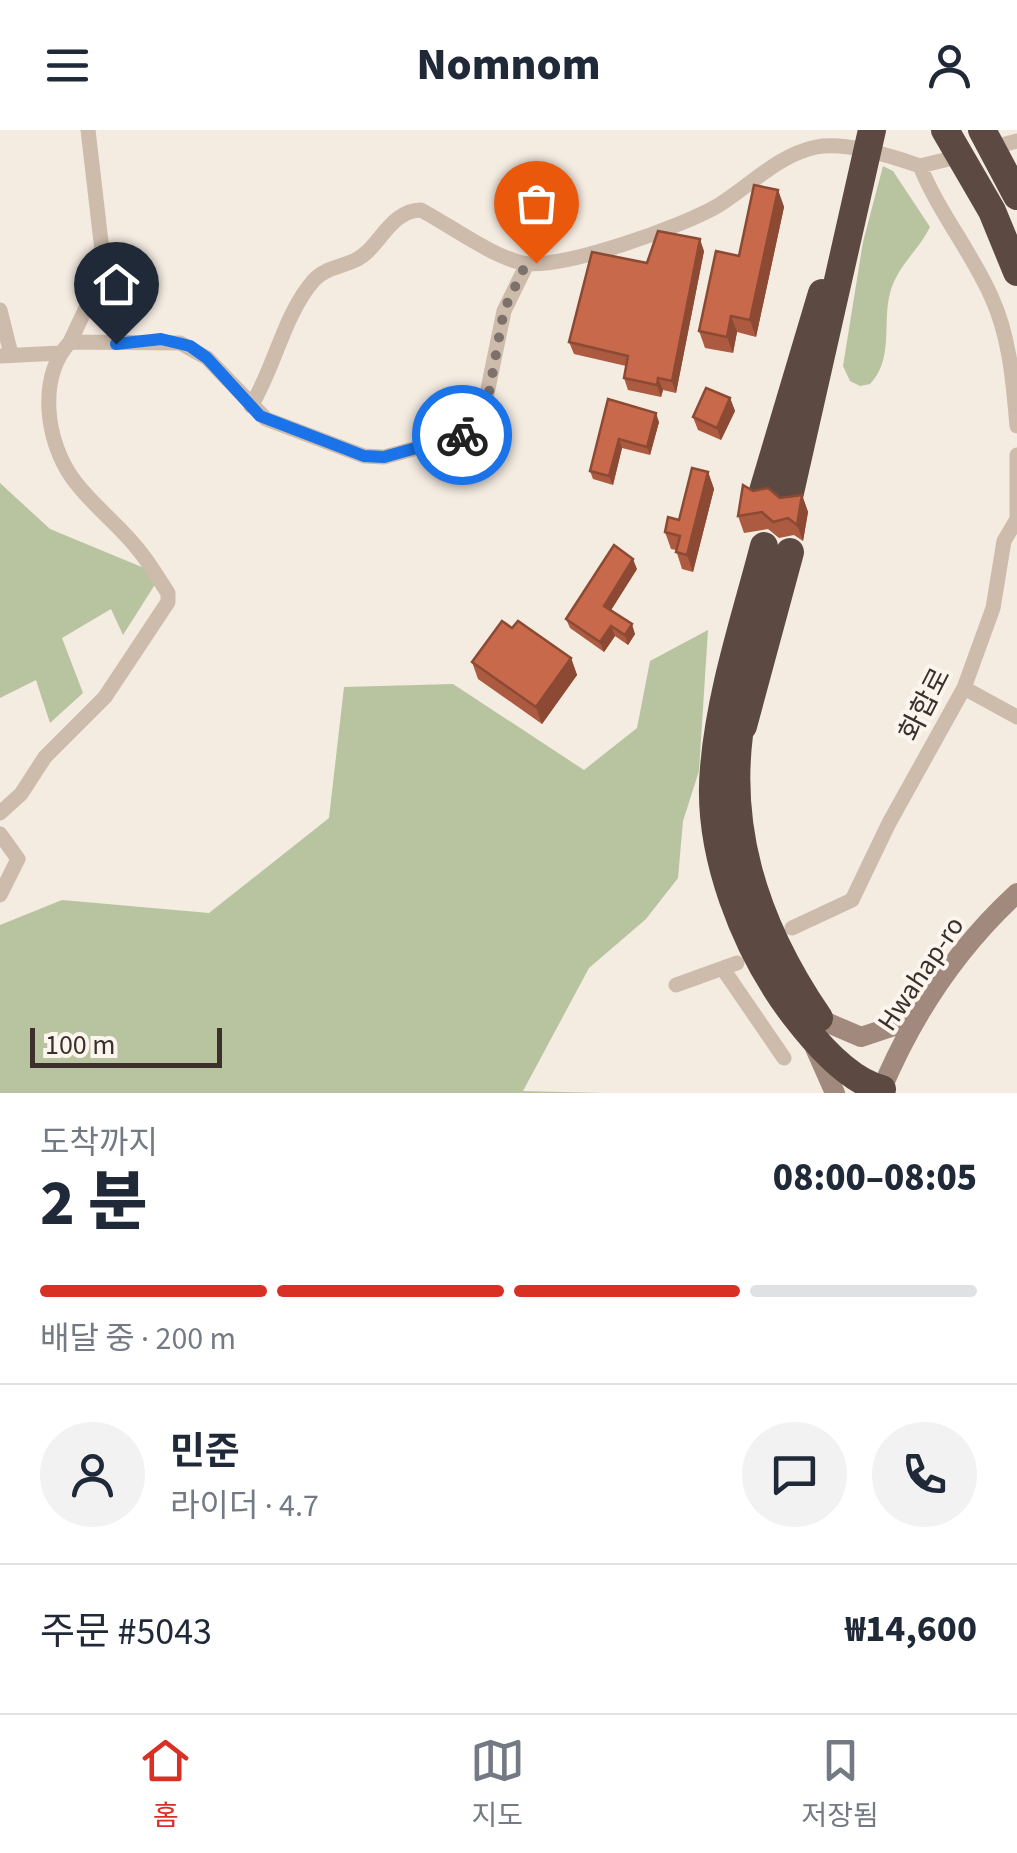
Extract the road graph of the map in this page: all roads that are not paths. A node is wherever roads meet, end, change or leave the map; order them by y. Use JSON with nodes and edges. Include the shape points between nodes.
{"nodes":[{"id":1,"x":88,"y":130,"type":"edge"},
{"id":2,"x":857,"y":130,"type":"edge"},
{"id":3,"x":872,"y":130,"type":"edge"},
{"id":4,"x":945,"y":130,"type":"edge"},
{"id":5,"x":982,"y":130,"type":"edge"},
{"id":6,"x":1017,"y":142,"type":"edge"},
{"id":7,"x":920,"y":166,"type":"junction"},
{"id":8,"x":1017,"y":196,"type":"edge"},
{"id":9,"x":847,"y":211,"type":"junction"},
{"id":10,"x":526,"y":264,"type":"junction"},
{"id":11,"x":1017,"y":272,"type":"edge"},
{"id":12,"x":0,"y":310,"type":"edge"},
{"id":13,"x":65,"y":347,"type":"junction"},
{"id":14,"x":6,"y":355,"type":"edge"},
{"id":15,"x":251,"y":406,"type":"junction"},
{"id":16,"x":1017,"y":426,"type":"edge"},
{"id":17,"x":1017,"y":455,"type":"edge"},
{"id":18,"x":771,"y":547,"type":"dead end"},
{"id":19,"x":964,"y":688,"type":"junction"},
{"id":20,"x":1017,"y":717,"type":"edge"},
{"id":21,"x":0,"y":812,"type":"edge"},
{"id":22,"x":0,"y":834,"type":"edge"},
{"id":23,"x":1017,"y":893,"type":"edge"},
{"id":24,"x":0,"y":894,"type":"edge"},
{"id":25,"x":792,"y":928,"type":"dead end"},
{"id":26,"x":676,"y":985,"type":"dead end"},
{"id":27,"x":806,"y":1016,"type":"junction"},
{"id":28,"x":915,"y":1019,"type":"junction"},
{"id":29,"x":784,"y":1058,"type":"dead end"},
{"id":30,"x":883,"y":1092,"type":"edge"},
{"id":31,"x":835,"y":1093,"type":"edge"}],
"edges":[{"from":1,"to":13,"type":"street","via":[[102,259]]},
{"from":2,"to":9,"type":"highway"},
{"from":3,"to":9,"type":"highway"},
{"from":4,"to":11,"type":"highway"},
{"from":5,"to":8,"type":"highway"},
{"from":6,"to":7,"type":"street"},
{"from":7,"to":10,"type":"street","via":[[822,146],[805,150],[717,206],[658,231],[589,254]]},
{"from":7,"to":16,"type":"street","via":[[992,297],[1010,356]]},
{"from":9,"to":9,"type":"highway","via":[[822,293],[782,498],[830,331]]},
{"from":10,"to":15,"type":"street","via":[[421,210],[406,212],[359,259],[316,276]]},
{"from":10,"to":15,"type":"street","via":[[504,310],[486,409],[461,436],[375,458],[274,424]]},
{"from":12,"to":14,"type":"street"},
{"from":13,"to":14,"type":"street"},
{"from":13,"to":15,"type":"street","via":[[180,343],[207,358]]},
{"from":13,"to":21,"type":"street","via":[[51,374],[49,408],[67,468],[136,546],[168,602],[105,697]]},
{"from":17,"to":19,"type":"street","name":"화합로","via":[[1016,518]]},
{"from":18,"to":27,"type":"highway","via":[[728,736],[713,771],[724,860],[753,946]]},
{"from":19,"to":20,"type":"street"},
{"from":19,"to":25,"type":"street","name":"화합로","via":[[852,900]]},
{"from":22,"to":24,"type":"street","via":[[18,859]]},
{"from":23,"to":28,"type":"main road","name":"Hwahap-ro"},
{"from":26,"to":29,"type":"street","via":[[730,966]]},
{"from":27,"to":28,"type":"main road","via":[[860,1037]]},
{"from":27,"to":30,"type":"highway","via":[[874,1073]]},
{"from":27,"to":31,"type":"main road"},
{"from":28,"to":30,"type":"main road","name":"Hwahap-ro"}]}
